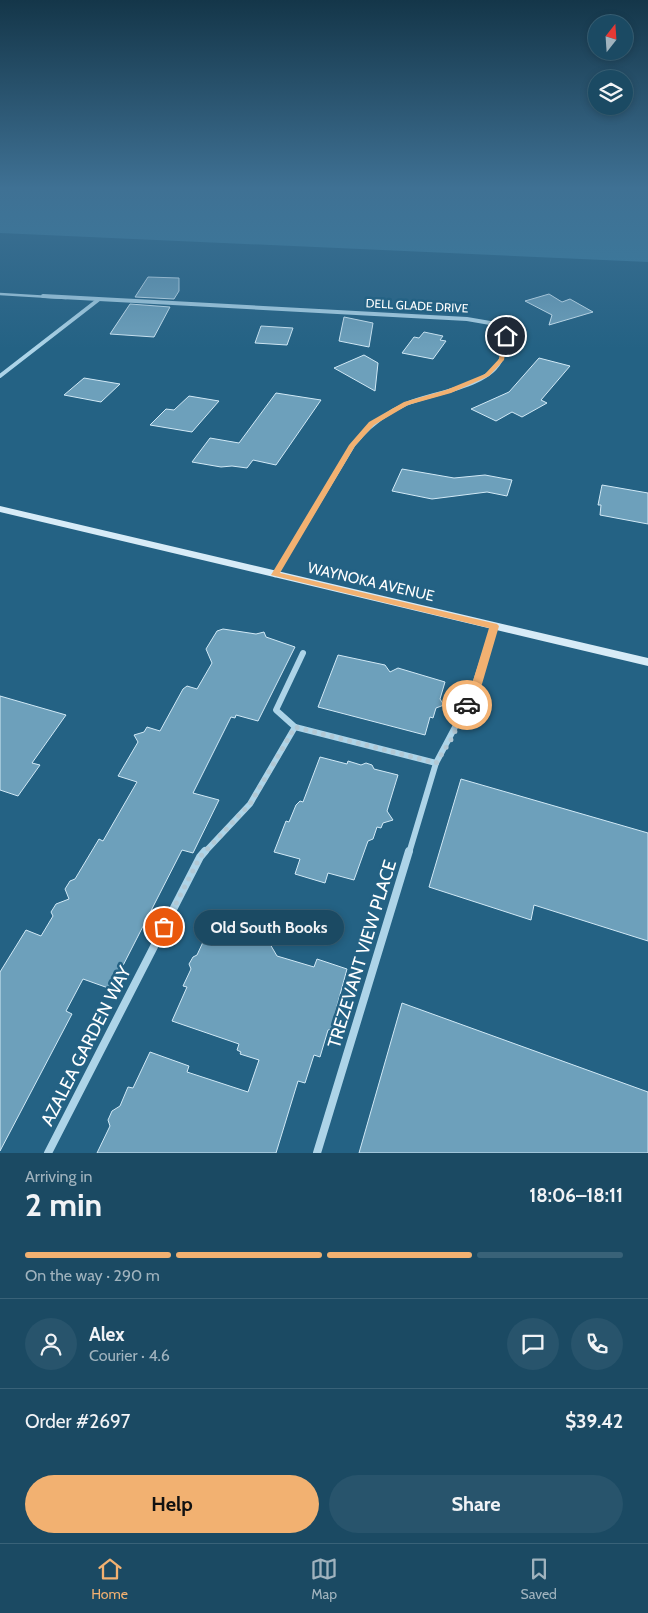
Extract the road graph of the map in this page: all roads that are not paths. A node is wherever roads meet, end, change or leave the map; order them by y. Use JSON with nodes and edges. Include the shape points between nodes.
{"nodes":[{"id":1,"x":0,"y":294,"type":"edge"},
{"id":2,"x":99,"y":299,"type":"junction"},
{"id":3,"x":0,"y":376,"type":"edge"},
{"id":4,"x":0,"y":510,"type":"edge"},
{"id":5,"x":275,"y":575,"type":"junction"},
{"id":6,"x":494,"y":626,"type":"junction"},
{"id":7,"x":303,"y":653,"type":"dead end"},
{"id":8,"x":648,"y":662,"type":"edge"},
{"id":9,"x":295,"y":727,"type":"junction"},
{"id":10,"x":436,"y":763,"type":"junction"},
{"id":11,"x":48,"y":1153,"type":"edge"},
{"id":12,"x":317,"y":1153,"type":"edge"}],
"edges":[{"from":1,"to":2,"type":"street","name":"DELL GLADE DRIVE"},
{"from":2,"to":3,"type":"street"},
{"from":2,"to":5,"type":"street","name":"DELL GLADE DRIVE","via":[[467,319],[496,324],[506,336],[501,360],[487,375],[448,392],[406,404],[372,424],[353,445]]},
{"from":4,"to":5,"type":"street","name":"WAYNOKA AVENUE"},
{"from":5,"to":6,"type":"street","name":"WAYNOKA AVENUE"},
{"from":6,"to":8,"type":"street","name":"WAYNOKA AVENUE"},
{"from":6,"to":10,"type":"street","via":[[473,692],[452,738]]},
{"from":7,"to":9,"type":"street","via":[[276,710]]},
{"from":9,"to":10,"type":"street"},
{"from":9,"to":11,"type":"street","name":"AZALEA GARDEN WAY","via":[[250,804],[200,857]]},
{"from":10,"to":12,"type":"street","name":"TREZEVANT VIEW PLACE"}]}
